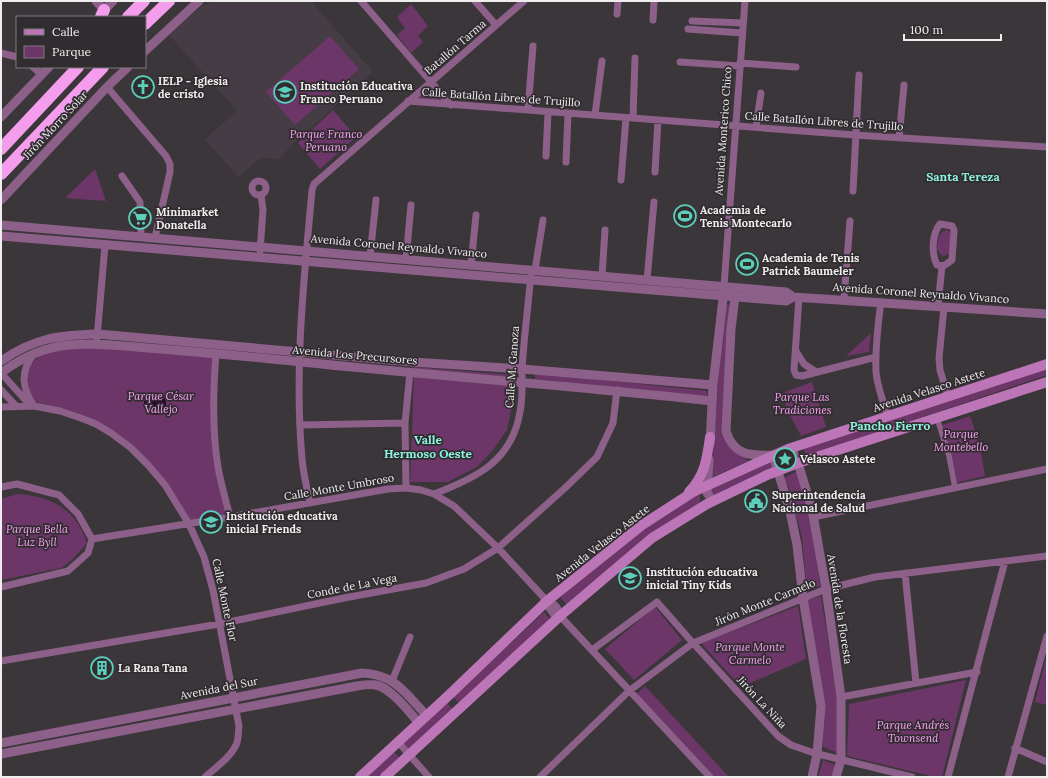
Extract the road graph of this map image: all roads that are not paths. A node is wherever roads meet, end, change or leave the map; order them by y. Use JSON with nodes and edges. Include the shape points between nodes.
{"nodes":[{"id":1,"x":113,"y":1,"type":"edge"},
{"id":2,"x":144,"y":1,"type":"edge"},
{"id":3,"x":169,"y":1,"type":"edge"},
{"id":4,"x":200,"y":1,"type":"edge"},
{"id":5,"x":361,"y":1,"type":"edge"},
{"id":6,"x":475,"y":1,"type":"edge"},
{"id":7,"x":618,"y":1,"type":"edge"},
{"id":8,"x":654,"y":1,"type":"edge"},
{"id":9,"x":745,"y":1,"type":"edge"},
{"id":10,"x":523,"y":2,"type":"edge"},
{"id":11,"x":100,"y":11,"type":"edge"},
{"id":12,"x":617,"y":14,"type":"dead end"},
{"id":13,"x":129,"y":16,"type":"edge"},
{"id":14,"x":653,"y":20,"type":"dead end"},
{"id":15,"x":692,"y":21,"type":"dead end"},
{"id":16,"x":743,"y":22,"type":"junction"},
{"id":17,"x":146,"y":23,"type":"edge"},
{"id":18,"x":496,"y":26,"type":"junction"},
{"id":19,"x":688,"y":29,"type":"dead end"},
{"id":20,"x":742,"y":32,"type":"junction"},
{"id":21,"x":533,"y":46,"type":"dead end"},
{"id":22,"x":146,"y":50,"type":"edge"},
{"id":23,"x":1,"y":53,"type":"edge"},
{"id":24,"x":16,"y":57,"type":"edge"},
{"id":25,"x":635,"y":58,"type":"dead end"},
{"id":26,"x":602,"y":61,"type":"dead end"},
{"id":27,"x":680,"y":62,"type":"dead end"},
{"id":28,"x":740,"y":65,"type":"junction"},
{"id":29,"x":796,"y":67,"type":"dead end"},
{"id":30,"x":34,"y":68,"type":"edge"},
{"id":31,"x":48,"y":68,"type":"edge"},
{"id":32,"x":102,"y":68,"type":"edge"},
{"id":33,"x":127,"y":68,"type":"edge"},
{"id":34,"x":74,"y":70,"type":"edge"},
{"id":35,"x":42,"y":74,"type":"junction"},
{"id":36,"x":859,"y":75,"type":"dead end"},
{"id":37,"x":432,"y":82,"type":"junction"},
{"id":38,"x":904,"y":85,"type":"dead end"},
{"id":39,"x":107,"y":87,"type":"junction"},
{"id":40,"x":761,"y":93,"type":"dead end"},
{"id":41,"x":408,"y":101,"type":"junction"},
{"id":42,"x":451,"y":105,"type":"junction"},
{"id":43,"x":528,"y":110,"type":"junction"},
{"id":44,"x":548,"y":112,"type":"junction"},
{"id":45,"x":568,"y":114,"type":"junction"},
{"id":46,"x":595,"y":115,"type":"junction"},
{"id":47,"x":1,"y":117,"type":"edge"},
{"id":48,"x":629,"y":118,"type":"junction"},
{"id":49,"x":658,"y":120,"type":"junction"},
{"id":50,"x":736,"y":126,"type":"junction"},
{"id":51,"x":756,"y":127,"type":"junction"},
{"id":52,"x":855,"y":135,"type":"junction"},
{"id":53,"x":899,"y":138,"type":"junction"},
{"id":54,"x":1047,"y":147,"type":"edge"},
{"id":55,"x":1,"y":149,"type":"edge"},
{"id":56,"x":546,"y":156,"type":"dead end"},
{"id":57,"x":566,"y":162,"type":"dead end"},
{"id":58,"x":10,"y":164,"type":"junction"},
{"id":59,"x":655,"y":172,"type":"dead end"},
{"id":60,"x":1,"y":174,"type":"edge"},
{"id":61,"x":122,"y":176,"type":"dead end"},
{"id":62,"x":620,"y":180,"type":"dead end"},
{"id":63,"x":1,"y":185,"type":"edge"},
{"id":64,"x":853,"y":191,"type":"dead end"},
{"id":65,"x":260,"y":195,"type":"dead end"},
{"id":66,"x":1,"y":200,"type":"edge"},
{"id":67,"x":376,"y":200,"type":"dead end"},
{"id":68,"x":654,"y":202,"type":"dead end"},
{"id":69,"x":410,"y":204,"type":"dead end"},
{"id":70,"x":476,"y":215,"type":"dead end"},
{"id":71,"x":543,"y":220,"type":"dead end"},
{"id":72,"x":850,"y":221,"type":"dead end"},
{"id":73,"x":1,"y":224,"type":"edge"},
{"id":74,"x":605,"y":230,"type":"dead end"},
{"id":75,"x":1,"y":236,"type":"edge"},
{"id":76,"x":140,"y":236,"type":"junction"},
{"id":77,"x":155,"y":238,"type":"junction"},
{"id":78,"x":105,"y":245,"type":"junction"},
{"id":79,"x":260,"y":247,"type":"junction"},
{"id":80,"x":306,"y":251,"type":"junction"},
{"id":81,"x":370,"y":256,"type":"junction"},
{"id":82,"x":259,"y":258,"type":"junction"},
{"id":83,"x":406,"y":259,"type":"junction"},
{"id":84,"x":421,"y":260,"type":"junction"},
{"id":85,"x":306,"y":261,"type":"junction"},
{"id":86,"x":471,"y":265,"type":"junction"},
{"id":87,"x":942,"y":266,"type":"junction"},
{"id":88,"x":534,"y":270,"type":"junction"},
{"id":89,"x":420,"y":271,"type":"junction"},
{"id":90,"x":602,"y":276,"type":"junction"},
{"id":91,"x":531,"y":280,"type":"junction"},
{"id":92,"x":648,"y":280,"type":"junction"},
{"id":93,"x":724,"y":291,"type":"junction"},
{"id":94,"x":735,"y":297,"type":"junction"},
{"id":95,"x":796,"y":297,"type":"junction"},
{"id":96,"x":844,"y":300,"type":"junction"},
{"id":97,"x":881,"y":302,"type":"junction"},
{"id":98,"x":941,"y":306,"type":"junction"},
{"id":99,"x":1047,"y":314,"type":"edge"},
{"id":100,"x":98,"y":334,"type":"junction"},
{"id":101,"x":97,"y":344,"type":"junction"},
{"id":102,"x":795,"y":350,"type":"junction"},
{"id":103,"x":300,"y":352,"type":"junction"},
{"id":104,"x":34,"y":354,"type":"junction"},
{"id":105,"x":216,"y":354,"type":"junction"},
{"id":106,"x":876,"y":357,"type":"junction"},
{"id":107,"x":1,"y":361,"type":"edge"},
{"id":108,"x":299,"y":362,"type":"junction"},
{"id":109,"x":1047,"y":364,"type":"edge"},
{"id":110,"x":522,"y":369,"type":"junction"},
{"id":111,"x":410,"y":372,"type":"junction"},
{"id":112,"x":816,"y":372,"type":"junction"},
{"id":113,"x":1,"y":373,"type":"edge"},
{"id":114,"x":522,"y":382,"type":"junction"},
{"id":115,"x":1047,"y":382,"type":"edge"},
{"id":116,"x":713,"y":385,"type":"junction"},
{"id":117,"x":1,"y":390,"type":"edge"},
{"id":118,"x":617,"y":390,"type":"junction"},
{"id":119,"x":948,"y":397,"type":"junction"},
{"id":120,"x":712,"y":401,"type":"junction"},
{"id":121,"x":32,"y":405,"type":"junction"},
{"id":122,"x":16,"y":406,"type":"junction"},
{"id":123,"x":1,"y":407,"type":"edge"},
{"id":124,"x":888,"y":416,"type":"junction"},
{"id":125,"x":937,"y":418,"type":"junction"},
{"id":126,"x":405,"y":423,"type":"junction"},
{"id":127,"x":300,"y":425,"type":"junction"},
{"id":128,"x":710,"y":437,"type":"junction"},
{"id":129,"x":788,"y":449,"type":"junction"},
{"id":130,"x":773,"y":455,"type":"junction"},
{"id":131,"x":798,"y":463,"type":"junction"},
{"id":132,"x":1047,"y":469,"type":"edge"},
{"id":133,"x":778,"y":471,"type":"junction"},
{"id":134,"x":708,"y":484,"type":"junction"},
{"id":135,"x":1,"y":487,"type":"edge"},
{"id":136,"x":406,"y":488,"type":"junction"},
{"id":137,"x":955,"y":488,"type":"junction"},
{"id":138,"x":445,"y":489,"type":"junction"},
{"id":139,"x":434,"y":494,"type":"junction"},
{"id":140,"x":682,"y":499,"type":"junction"},
{"id":141,"x":445,"y":500,"type":"junction"},
{"id":142,"x":714,"y":500,"type":"junction"},
{"id":143,"x":310,"y":503,"type":"junction"},
{"id":144,"x":230,"y":517,"type":"junction"},
{"id":145,"x":813,"y":517,"type":"junction"},
{"id":146,"x":189,"y":524,"type":"junction"},
{"id":147,"x":92,"y":539,"type":"junction"},
{"id":148,"x":498,"y":548,"type":"junction"},
{"id":149,"x":1047,"y":556,"type":"edge"},
{"id":150,"x":1005,"y":561,"type":"junction"},
{"id":151,"x":905,"y":574,"type":"junction"},
{"id":152,"x":1,"y":587,"type":"edge"},
{"id":153,"x":826,"y":589,"type":"junction"},
{"id":154,"x":803,"y":598,"type":"junction"},
{"id":155,"x":547,"y":601,"type":"junction"},
{"id":156,"x":560,"y":616,"type":"junction"},
{"id":157,"x":219,"y":624,"type":"junction"},
{"id":158,"x":1047,"y":636,"type":"edge"},
{"id":159,"x":410,"y":637,"type":"dead end"},
{"id":160,"x":693,"y":644,"type":"junction"},
{"id":161,"x":592,"y":650,"type":"junction"},
{"id":162,"x":1,"y":661,"type":"edge"},
{"id":163,"x":977,"y":672,"type":"junction"},
{"id":164,"x":392,"y":681,"type":"junction"},
{"id":165,"x":916,"y":683,"type":"junction"},
{"id":166,"x":629,"y":691,"type":"junction"},
{"id":167,"x":448,"y":696,"type":"junction"},
{"id":168,"x":841,"y":697,"type":"junction"},
{"id":169,"x":234,"y":698,"type":"junction"},
{"id":170,"x":459,"y":708,"type":"junction"},
{"id":171,"x":236,"y":709,"type":"junction"},
{"id":172,"x":423,"y":720,"type":"junction"},
{"id":173,"x":66,"y":730,"type":"junction"},
{"id":174,"x":68,"y":741,"type":"junction"},
{"id":175,"x":398,"y":742,"type":"junction"},
{"id":176,"x":1,"y":743,"type":"edge"},
{"id":177,"x":1015,"y":748,"type":"junction"},
{"id":178,"x":1,"y":754,"type":"edge"},
{"id":179,"x":817,"y":754,"type":"junction"},
{"id":180,"x":409,"y":755,"type":"junction"},
{"id":181,"x":841,"y":760,"type":"junction"},
{"id":182,"x":1047,"y":762,"type":"edge"},
{"id":183,"x":546,"y":771,"type":"junction"},
{"id":184,"x":205,"y":777,"type":"edge"},
{"id":185,"x":360,"y":777,"type":"edge"},
{"id":186,"x":385,"y":777,"type":"edge"},
{"id":187,"x":429,"y":777,"type":"edge"},
{"id":188,"x":540,"y":777,"type":"edge"},
{"id":189,"x":552,"y":777,"type":"edge"},
{"id":190,"x":710,"y":777,"type":"edge"},
{"id":191,"x":812,"y":777,"type":"edge"},
{"id":192,"x":836,"y":777,"type":"edge"},
{"id":193,"x":912,"y":777,"type":"edge"},
{"id":194,"x":948,"y":777,"type":"edge"},
{"id":195,"x":1008,"y":777,"type":"edge"}],
"edges":[{"from":1,"to":11,"type":"street"},
{"from":2,"to":13,"type":"highway"},
{"from":3,"to":17,"type":"highway"},
{"from":4,"to":22,"type":"street"},
{"from":5,"to":37,"type":"street"},
{"from":6,"to":18,"type":"street"},
{"from":7,"to":12,"type":"street"},
{"from":8,"to":14,"type":"street"},
{"from":9,"to":16,"type":"street","name":"Avenida Monterico Chico"},
{"from":10,"to":18,"type":"street","name":"Batallón Tarma"},
{"from":15,"to":16,"type":"street"},
{"from":16,"to":20,"type":"street","name":"Avenida Monterico Chico"},
{"from":18,"to":37,"type":"street","name":"Batallón Tarma"},
{"from":19,"to":20,"type":"street"},
{"from":20,"to":28,"type":"street","name":"Avenida Monterico Chico"},
{"from":21,"to":43,"type":"street"},
{"from":23,"to":24,"type":"street"},
{"from":25,"to":48,"type":"street"},
{"from":26,"to":46,"type":"street"},
{"from":27,"to":28,"type":"street"},
{"from":28,"to":29,"type":"street"},
{"from":28,"to":50,"type":"street","name":"Avenida Monterico Chico"},
{"from":30,"to":35,"type":"street"},
{"from":31,"to":35,"type":"street"},
{"from":32,"to":58,"type":"highway"},
{"from":33,"to":39,"type":"street","name":"Jirón Morro Solar"},
{"from":34,"to":55,"type":"highway"},
{"from":35,"to":47,"type":"street"},
{"from":36,"to":52,"type":"street"},
{"from":37,"to":41,"type":"street","name":"Batallón Tarma"},
{"from":37,"to":42,"type":"street"},
{"from":38,"to":53,"type":"street"},
{"from":39,"to":66,"type":"street","name":"Jirón Morro Solar"},
{"from":39,"to":77,"type":"street","via":[[170,164]]},
{"from":40,"to":51,"type":"street"},
{"from":41,"to":42,"type":"street","name":"Calle Batallón Libres de Trujillo"},
{"from":41,"to":80,"type":"street","name":"Batallón Tarma","via":[[314,184]]},
{"from":42,"to":43,"type":"street","name":"Calle Batallón Libres de Trujillo"},
{"from":43,"to":44,"type":"street","name":"Calle Batallón Libres de Trujillo"},
{"from":44,"to":45,"type":"street","name":"Calle Batallón Libres de Trujillo"},
{"from":44,"to":56,"type":"street"},
{"from":45,"to":46,"type":"street","name":"Calle Batallón Libres de Trujillo"},
{"from":45,"to":57,"type":"street"},
{"from":46,"to":48,"type":"street","name":"Calle Batallón Libres de Trujillo"},
{"from":48,"to":49,"type":"street","name":"Calle Batallón Libres de Trujillo"},
{"from":48,"to":62,"type":"street"},
{"from":49,"to":50,"type":"street","name":"Calle Batallón Libres de Trujillo"},
{"from":49,"to":59,"type":"street"},
{"from":50,"to":51,"type":"street","name":"Calle Batallón Libres de Trujillo"},
{"from":50,"to":93,"type":"street","name":"Avenida Monterico Chico"},
{"from":51,"to":52,"type":"street","name":"Calle Batallón Libres de Trujillo"},
{"from":52,"to":53,"type":"street","name":"Calle Batallón Libres de Trujillo"},
{"from":52,"to":64,"type":"street"},
{"from":53,"to":54,"type":"street","name":"Calle Batallón Libres de Trujillo"},
{"from":58,"to":60,"type":"highway"},
{"from":58,"to":63,"type":"highway"},
{"from":61,"to":76,"type":"street","via":[[140,202]]},
{"from":65,"to":79,"type":"street","via":[[263,210]]},
{"from":67,"to":81,"type":"street"},
{"from":68,"to":92,"type":"street"},
{"from":69,"to":83,"type":"street"},
{"from":70,"to":86,"type":"street"},
{"from":71,"to":88,"type":"street","name":"Calle M. Ganoza"},
{"from":72,"to":96,"type":"street"},
{"from":73,"to":76,"type":"street","name":"Avenida Coronel Reynaldo Vivanco"},
{"from":74,"to":90,"type":"street"},
{"from":75,"to":78,"type":"street","name":"Avenida Coronel Reynaldo Vivanco"},
{"from":76,"to":77,"type":"street","name":"Avenida Coronel Reynaldo Vivanco"},
{"from":77,"to":79,"type":"street","name":"Avenida Coronel Reynaldo Vivanco"},
{"from":78,"to":82,"type":"street","name":"Avenida Coronel Reynaldo Vivanco"},
{"from":78,"to":100,"type":"street"},
{"from":79,"to":80,"type":"street","name":"Avenida Coronel Reynaldo Vivanco"},
{"from":79,"to":82,"type":"street"},
{"from":80,"to":81,"type":"street","name":"Avenida Coronel Reynaldo Vivanco"},
{"from":80,"to":85,"type":"street","name":"Batallón Tarma"},
{"from":81,"to":83,"type":"street","name":"Avenida Coronel Reynaldo Vivanco"},
{"from":82,"to":85,"type":"street","name":"Avenida Coronel Reynaldo Vivanco"},
{"from":83,"to":84,"type":"street","name":"Avenida Coronel Reynaldo Vivanco"},
{"from":84,"to":86,"type":"street","name":"Avenida Coronel Reynaldo Vivanco"},
{"from":84,"to":89,"type":"street"},
{"from":85,"to":89,"type":"street","name":"Avenida Coronel Reynaldo Vivanco"},
{"from":85,"to":103,"type":"street","name":"Batallón Tarma"},
{"from":86,"to":88,"type":"street","name":"Avenida Coronel Reynaldo Vivanco"},
{"from":87,"to":87,"type":"street","via":[[952,260],[954,230],[952,226],[940,224],[935,230],[933,257],[937,265]]},
{"from":87,"to":98,"type":"street"},
{"from":88,"to":90,"type":"street","name":"Avenida Coronel Reynaldo Vivanco"},
{"from":88,"to":91,"type":"street","name":"Calle M. Ganoza"},
{"from":89,"to":91,"type":"street","name":"Avenida Coronel Reynaldo Vivanco"},
{"from":90,"to":92,"type":"street","name":"Avenida Coronel Reynaldo Vivanco"},
{"from":91,"to":93,"type":"street","name":"Avenida Coronel Reynaldo Vivanco"},
{"from":91,"to":110,"type":"street","name":"Calle M. Ganoza"},
{"from":92,"to":93,"type":"street","name":"Avenida Coronel Reynaldo Vivanco"},
{"from":93,"to":94,"type":"street","name":"Avenida Coronel Reynaldo Vivanco"},
{"from":93,"to":95,"type":"street","name":"Avenida Coronel Reynaldo Vivanco","via":[[786,292]]},
{"from":93,"to":116,"type":"street","name":"Avenida Monterico Chico"},
{"from":94,"to":95,"type":"street","name":"Avenida Coronel Reynaldo Vivanco","via":[[786,301]]},
{"from":94,"to":130,"type":"street","via":[[726,431],[728,438],[742,452],[749,455]]},
{"from":95,"to":96,"type":"street","name":"Avenida Coronel Reynaldo Vivanco"},
{"from":95,"to":102,"type":"street"},
{"from":96,"to":97,"type":"street","name":"Avenida Coronel Reynaldo Vivanco"},
{"from":97,"to":98,"type":"street","name":"Avenida Coronel Reynaldo Vivanco"},
{"from":97,"to":106,"type":"street"},
{"from":98,"to":99,"type":"street","name":"Avenida Coronel Reynaldo Vivanco"},
{"from":98,"to":119,"type":"street","via":[[939,358]]},
{"from":100,"to":101,"type":"street"},
{"from":100,"to":103,"type":"street","name":"Avenida Los Precursores"},
{"from":100,"to":107,"type":"street","name":"Avenida Los Precursores","via":[[45,339],[30,344]]},
{"from":101,"to":104,"type":"street","name":"Avenida Los Precursores","via":[[53,347]]},
{"from":101,"to":105,"type":"street","name":"Avenida Los Precursores"},
{"from":102,"to":112,"type":"street","via":[[804,364]]},
{"from":102,"to":112,"type":"street","via":[[796,375]]},
{"from":103,"to":108,"type":"street"},
{"from":103,"to":110,"type":"street","name":"Avenida Los Precursores"},
{"from":104,"to":113,"type":"street","name":"Avenida Los Precursores"},
{"from":104,"to":121,"type":"street","via":[[25,366],[24,381]]},
{"from":105,"to":108,"type":"street","name":"Avenida Los Precursores"},
{"from":105,"to":144,"type":"street","via":[[215,441],[218,468]]},
{"from":106,"to":112,"type":"street"},
{"from":106,"to":124,"type":"street","via":[[878,386]]},
{"from":108,"to":111,"type":"street","name":"Avenida Los Precursores"},
{"from":108,"to":127,"type":"street"},
{"from":109,"to":119,"type":"main road","name":"Avenida Velasco Astete"},
{"from":110,"to":114,"type":"street","name":"Calle M. Ganoza"},
{"from":110,"to":116,"type":"street","name":"Avenida Los Precursores"},
{"from":111,"to":114,"type":"street","name":"Avenida Los Precursores"},
{"from":111,"to":126,"type":"street"},
{"from":113,"to":121,"type":"street"},
{"from":114,"to":118,"type":"street","name":"Avenida Los Precursores"},
{"from":114,"to":138,"type":"street","name":"Calle M. Ganoza","via":[[517,426],[498,459],[478,475],[462,484]]},
{"from":115,"to":125,"type":"main road"},
{"from":116,"to":120,"type":"street","name":"Avenida Monterico Chico"},
{"from":117,"to":122,"type":"street"},
{"from":118,"to":120,"type":"street","name":"Avenida Los Precursores"},
{"from":118,"to":148,"type":"street","name":"Conde de La Vega","via":[[613,423],[597,456]]},
{"from":119,"to":124,"type":"main road","name":"Avenida Velasco Astete"},
{"from":120,"to":128,"type":"street","name":"Avenida Monterico Chico"},
{"from":121,"to":122,"type":"street","name":"Calle Monte Flor"},
{"from":121,"to":146,"type":"street","name":"Calle Monte Flor","via":[[81,418],[111,433],[131,448],[148,464]]},
{"from":122,"to":123,"type":"street","name":"Calle Monte Flor"},
{"from":124,"to":129,"type":"main road","name":"Avenida Velasco Astete"},
{"from":125,"to":131,"type":"main road"},
{"from":125,"to":137,"type":"street"},
{"from":126,"to":127,"type":"street"},
{"from":126,"to":136,"type":"street"},
{"from":127,"to":143,"type":"street","via":[[302,460]]},
{"from":128,"to":134,"type":"street","name":"Avenida Monterico Chico"},
{"from":128,"to":140,"type":"main road","via":[[701,476]]},
{"from":129,"to":130,"type":"main road","name":"Avenida Velasco Astete"},
{"from":129,"to":131,"type":"street","name":"Avenida de la Floresta","via":[[793,452]]},
{"from":130,"to":133,"type":"street"},
{"from":130,"to":134,"type":"main road","name":"Avenida Velasco Astete"},
{"from":131,"to":133,"type":"main road"},
{"from":131,"to":145,"type":"street","name":"Avenida de la Floresta"},
{"from":132,"to":137,"type":"street"},
{"from":133,"to":142,"type":"main road"},
{"from":133,"to":154,"type":"street","via":[[797,545]]},
{"from":134,"to":140,"type":"main road","name":"Avenida Velasco Astete"},
{"from":134,"to":142,"type":"street","name":"Avenida Monterico Chico","via":[[707,493]]},
{"from":135,"to":147,"type":"street","via":[[18,484],[59,496],[78,514]]},
{"from":136,"to":139,"type":"street","name":"Calle Monte Umbroso"},
{"from":136,"to":143,"type":"street","name":"Calle Monte Umbroso"},
{"from":137,"to":145,"type":"street"},
{"from":138,"to":139,"type":"street","name":"Calle M. Ganoza"},
{"from":138,"to":141,"type":"street"},
{"from":139,"to":141,"type":"street","name":"Calle Monte Umbroso"},
{"from":140,"to":155,"type":"main road","name":"Avenida Velasco Astete","via":[[642,525]]},
{"from":141,"to":148,"type":"street","name":"Calle Monte Umbroso"},
{"from":142,"to":156,"type":"main road","via":[[652,538]]},
{"from":143,"to":144,"type":"street","name":"Calle Monte Umbroso"},
{"from":144,"to":146,"type":"street","name":"Calle Monte Umbroso"},
{"from":145,"to":153,"type":"street","name":"Avenida de la Floresta"},
{"from":146,"to":147,"type":"street","name":"Calle Monte Umbroso"},
{"from":146,"to":157,"type":"street","name":"Calle Monte Flor","via":[[204,557]]},
{"from":147,"to":152,"type":"street","via":[[88,553],[68,571]]},
{"from":148,"to":155,"type":"street","name":"Calle Monte Umbroso"},
{"from":148,"to":157,"type":"street","name":"Conde de La Vega","via":[[464,569],[426,583]]},
{"from":149,"to":150,"type":"street","name":"Jirón Monte Carmelo"},
{"from":150,"to":151,"type":"street","name":"Jirón Monte Carmelo"},
{"from":150,"to":163,"type":"street"},
{"from":151,"to":153,"type":"street","name":"Jirón Monte Carmelo","via":[[875,577]]},
{"from":151,"to":165,"type":"street"},
{"from":153,"to":154,"type":"street","name":"Jirón Monte Carmelo"},
{"from":153,"to":168,"type":"street","name":"Avenida de la Floresta"},
{"from":154,"to":160,"type":"street","name":"Jirón Monte Carmelo"},
{"from":154,"to":179,"type":"street","via":[[820,706]]},
{"from":155,"to":156,"type":"street","name":"Calle Monte Umbroso","via":[[552,602],[560,610]]},
{"from":155,"to":167,"type":"main road","name":"Avenida Velasco Astete"},
{"from":156,"to":161,"type":"street","name":"Calle Monte Umbroso"},
{"from":156,"to":170,"type":"main road"},
{"from":157,"to":162,"type":"street","name":"Conde de La Vega"},
{"from":157,"to":169,"type":"street","name":"Calle Monte Flor"},
{"from":158,"to":177,"type":"street"},
{"from":159,"to":164,"type":"street"},
{"from":160,"to":161,"type":"street","name":"Jirón La Niña","via":[[657,602]]},
{"from":160,"to":166,"type":"street","name":"Jirón Monte Carmelo"},
{"from":160,"to":179,"type":"street","name":"Jirón La Niña","via":[[778,736],[791,745]]},
{"from":161,"to":166,"type":"street","name":"Calle Monte Umbroso"},
{"from":163,"to":165,"type":"street"},
{"from":163,"to":194,"type":"street"},
{"from":164,"to":169,"type":"street","name":"Avenida del Sur","via":[[381,675],[362,673]]},
{"from":164,"to":172,"type":"street","name":"Avenida del Sur"},
{"from":165,"to":168,"type":"street"},
{"from":166,"to":183,"type":"street","name":"Jirón Monte Carmelo"},
{"from":166,"to":190,"type":"street","name":"Calle Monte Umbroso"},
{"from":167,"to":170,"type":"main road"},
{"from":167,"to":172,"type":"main road","name":"Avenida Velasco Astete"},
{"from":168,"to":181,"type":"street","name":"Avenida de la Floresta"},
{"from":169,"to":171,"type":"street","name":"Calle Monte Flor"},
{"from":169,"to":173,"type":"street","name":"Avenida del Sur"},
{"from":170,"to":180,"type":"main road"},
{"from":171,"to":172,"type":"street","via":[[357,686],[377,685]]},
{"from":171,"to":174,"type":"street"},
{"from":171,"to":184,"type":"street","name":"Calle Monte Flor","via":[[236,746]]},
{"from":172,"to":175,"type":"main road","name":"Avenida Velasco Astete"},
{"from":173,"to":174,"type":"street"},
{"from":173,"to":176,"type":"street","name":"Avenida del Sur"},
{"from":174,"to":178,"type":"street"},
{"from":175,"to":180,"type":"street"},
{"from":175,"to":185,"type":"main road","name":"Avenida Velasco Astete"},
{"from":177,"to":182,"type":"street"},
{"from":177,"to":195,"type":"street"},
{"from":179,"to":181,"type":"street","name":"Jirón La Niña"},
{"from":179,"to":191,"type":"street"},
{"from":180,"to":186,"type":"main road"},
{"from":180,"to":187,"type":"street"},
{"from":181,"to":192,"type":"street","name":"Avenida de la Floresta"},
{"from":181,"to":193,"type":"street","name":"Jirón La Niña"},
{"from":183,"to":188,"type":"street","name":"Jirón Monte Carmelo"},
{"from":183,"to":189,"type":"street"}]}
